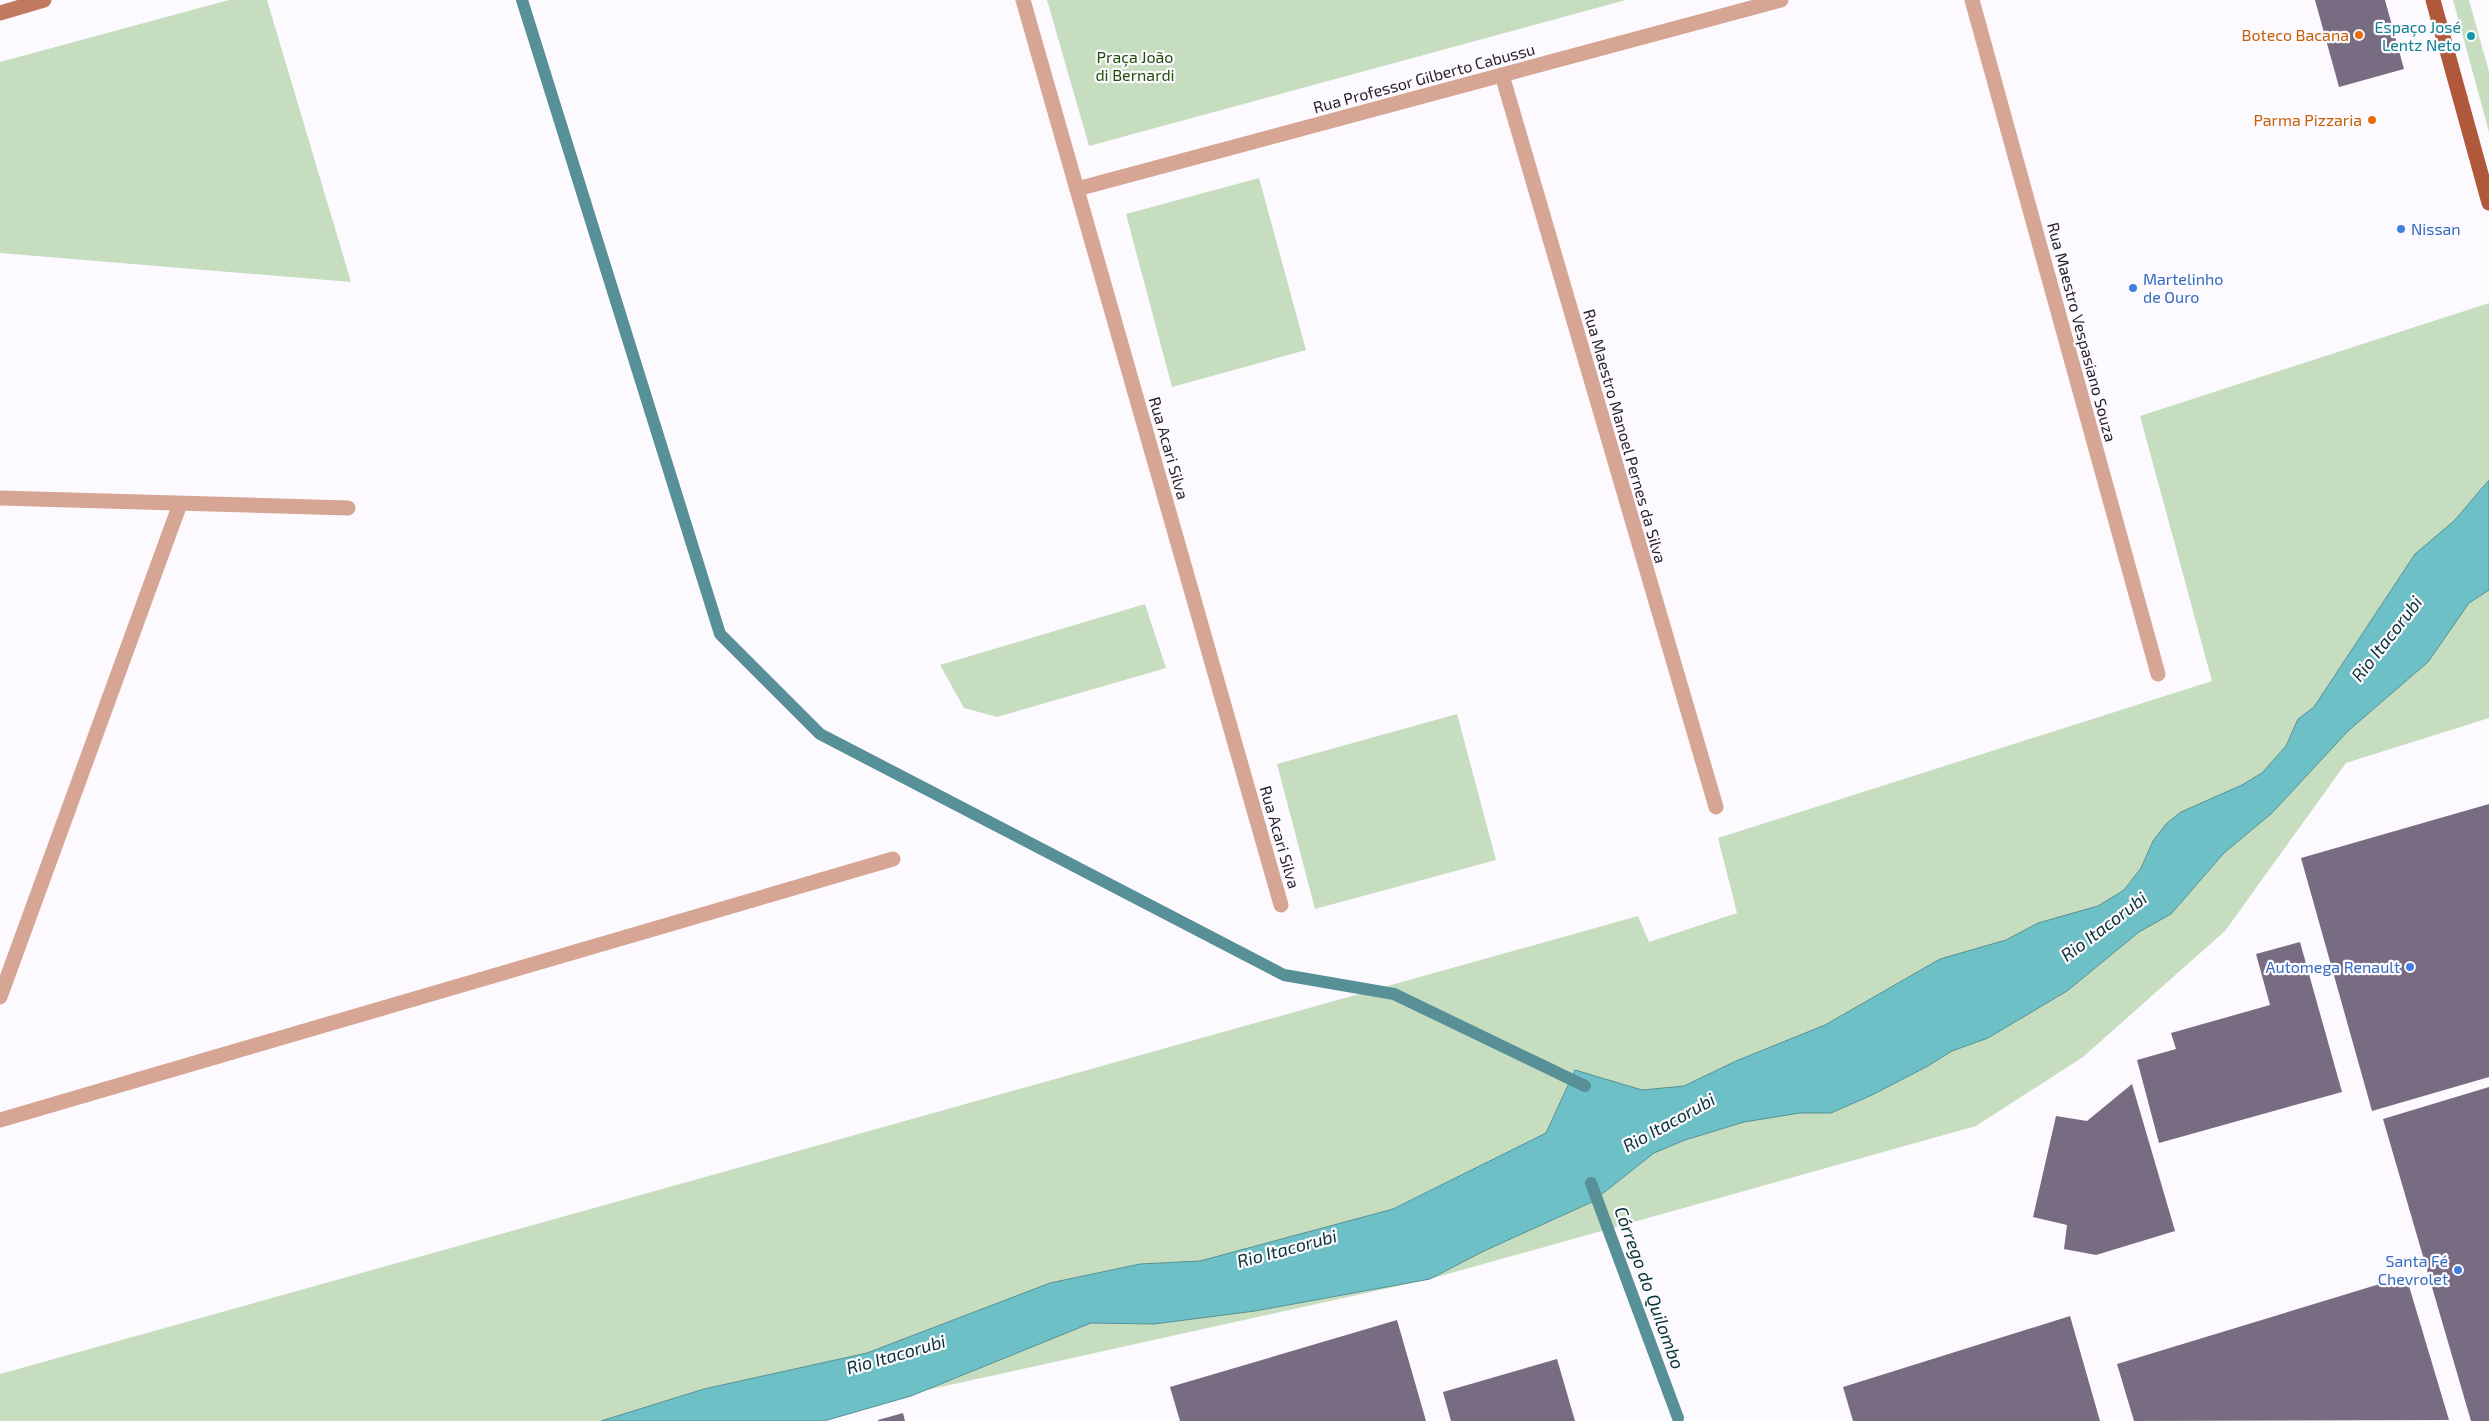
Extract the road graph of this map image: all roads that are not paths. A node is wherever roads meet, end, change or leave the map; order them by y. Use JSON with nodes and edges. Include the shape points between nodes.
{"nodes":[{"id":1,"x":44,"y":0,"type":"edge"},
{"id":2,"x":1023,"y":0,"type":"edge"},
{"id":3,"x":1781,"y":0,"type":"edge"},
{"id":4,"x":1972,"y":0,"type":"edge"},
{"id":5,"x":2433,"y":0,"type":"edge"},
{"id":6,"x":0,"y":12,"type":"edge"},
{"id":7,"x":1502,"y":75,"type":"junction"},
{"id":8,"x":1077,"y":189,"type":"junction"},
{"id":9,"x":2489,"y":204,"type":"edge"},
{"id":10,"x":0,"y":498,"type":"edge"},
{"id":11,"x":180,"y":504,"type":"junction"},
{"id":12,"x":348,"y":508,"type":"dead end"},
{"id":13,"x":2158,"y":674,"type":"dead end"},
{"id":14,"x":1716,"y":807,"type":"dead end"},
{"id":15,"x":893,"y":859,"type":"dead end"},
{"id":16,"x":1281,"y":905,"type":"dead end"},
{"id":17,"x":0,"y":997,"type":"edge"},
{"id":18,"x":0,"y":1120,"type":"edge"}],
"edges":[{"from":1,"to":6,"type":"street"},
{"from":2,"to":8,"type":"street","name":"Rua Acari Silva"},
{"from":3,"to":7,"type":"street","name":"Rua Professor Gilberto Cabussu"},
{"from":4,"to":13,"type":"street","name":"Rua Maestro Vespasiano Souza"},
{"from":5,"to":9,"type":"main road"},
{"from":7,"to":8,"type":"street","name":"Rua Professor Gilberto Cabussu"},
{"from":7,"to":14,"type":"street","name":"Rua Maestro Manoel Pernes da Silva"},
{"from":8,"to":16,"type":"street","name":"Rua Acari Silva"},
{"from":10,"to":11,"type":"street"},
{"from":11,"to":12,"type":"street"},
{"from":11,"to":17,"type":"street"},
{"from":15,"to":18,"type":"street"}]}
